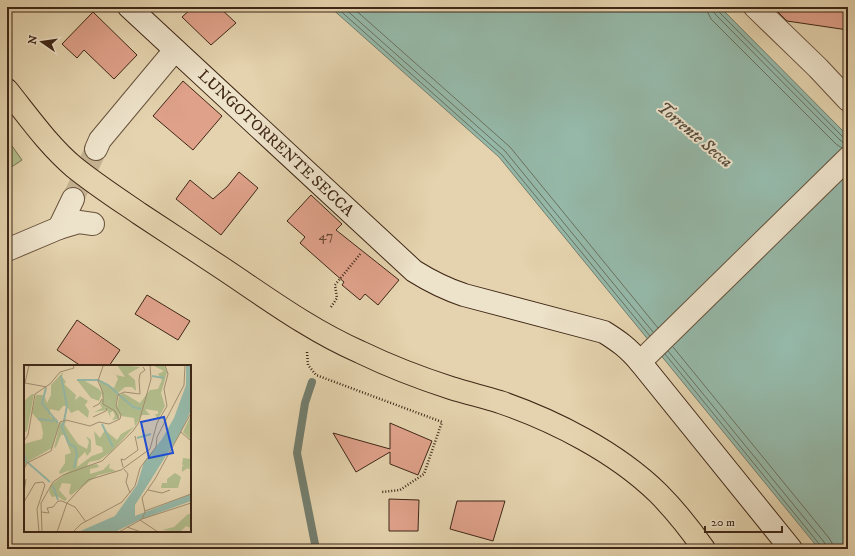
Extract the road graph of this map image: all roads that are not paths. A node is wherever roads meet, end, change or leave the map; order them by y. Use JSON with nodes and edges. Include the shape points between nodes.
{"nodes":[{"id":1,"x":129,"y":7,"type":"edge"},
{"id":2,"x":755,"y":7,"type":"edge"},
{"id":3,"x":175,"y":50,"type":"junction"},
{"id":4,"x":7,"y":90,"type":"edge"},
{"id":5,"x":848,"y":100,"type":"edge"},
{"id":6,"x":96,"y":149,"type":"tunnel mouth"},
{"id":7,"x":848,"y":158,"type":"edge"},
{"id":8,"x":73,"y":199,"type":"tunnel mouth"},
{"id":9,"x":93,"y":224,"type":"dead end"},
{"id":10,"x":59,"y":228,"type":"junction"},
{"id":11,"x":7,"y":250,"type":"edge"},
{"id":12,"x":640,"y":362,"type":"junction"},
{"id":13,"x":704,"y":549,"type":"edge"},
{"id":14,"x":791,"y":549,"type":"edge"}],
"edges":[{"from":1,"to":3,"type":"main road","name":"LUNGOTORRENTE SECCA"},
{"from":2,"to":5,"type":"main road"},
{"from":3,"to":6,"type":"main road","via":[[100,140]]},
{"from":3,"to":12,"type":"main road","name":"LUNGOTORRENTE SECCA","via":[[414,271],[443,288],[464,295],[604,332],[630,350]]},
{"from":4,"to":13,"type":"highway","via":[[56,149],[74,166],[307,325],[386,364],[539,417],[592,444],[632,471],[657,493]]},
{"from":7,"to":12,"type":"main road"},
{"from":8,"to":10,"type":"main road"},
{"from":9,"to":10,"type":"main road","via":[[79,222]]},
{"from":10,"to":11,"type":"main road"},
{"from":12,"to":14,"type":"main road","name":"LUNGOTORRENTE SECCA"}]}
